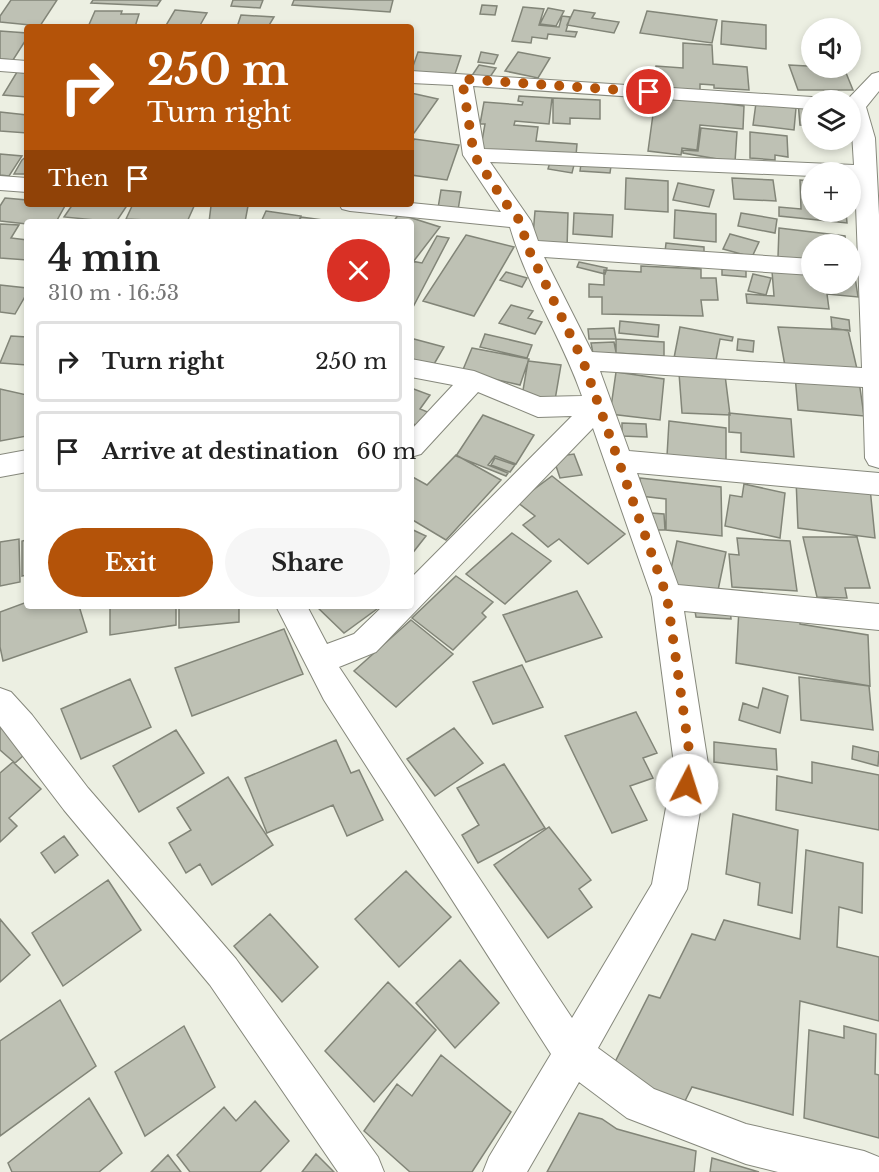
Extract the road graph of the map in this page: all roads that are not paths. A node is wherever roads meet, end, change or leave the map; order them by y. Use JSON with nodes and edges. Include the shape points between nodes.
{"nodes":[{"id":1,"x":0,"y":65,"type":"edge"},
{"id":2,"x":24,"y":67,"type":"edge"},
{"id":3,"x":414,"y":77,"type":"edge"},
{"id":4,"x":879,"y":78,"type":"edge"},
{"id":5,"x":462,"y":79,"type":"junction"},
{"id":6,"x":861,"y":97,"type":"edge"},
{"id":7,"x":801,"y":102,"type":"edge"},
{"id":8,"x":861,"y":129,"type":"edge"},
{"id":9,"x":474,"y":155,"type":"junction"},
{"id":10,"x":866,"y":172,"type":"junction"},
{"id":11,"x":0,"y":183,"type":"edge"},
{"id":12,"x":24,"y":185,"type":"edge"},
{"id":13,"x":359,"y":210,"type":"edge"},
{"id":14,"x":524,"y":234,"type":"junction"},
{"id":15,"x":861,"y":254,"type":"edge"},
{"id":16,"x":801,"y":266,"type":"edge"},
{"id":17,"x":861,"y":277,"type":"edge"},
{"id":18,"x":583,"y":361,"type":"junction"},
{"id":19,"x":414,"y":369,"type":"edge"},
{"id":20,"x":875,"y":378,"type":"junction"},
{"id":21,"x":474,"y":380,"type":"junction"},
{"id":22,"x":598,"y":405,"type":"junction"},
{"id":23,"x":414,"y":444,"type":"edge"},
{"id":24,"x":879,"y":458,"type":"edge"},
{"id":25,"x":619,"y":461,"type":"junction"},
{"id":26,"x":24,"y":462,"type":"edge"},
{"id":27,"x":0,"y":466,"type":"edge"},
{"id":28,"x":879,"y":484,"type":"edge"},
{"id":29,"x":414,"y":595,"type":"edge"},
{"id":30,"x":667,"y":597,"type":"junction"},
{"id":31,"x":293,"y":609,"type":"edge"},
{"id":32,"x":400,"y":609,"type":"edge"},
{"id":33,"x":879,"y":617,"type":"edge"},
{"id":34,"x":320,"y":662,"type":"junction"},
{"id":35,"x":0,"y":702,"type":"edge"},
{"id":36,"x":573,"y":1053,"type":"junction"},
{"id":37,"x":363,"y":1172,"type":"edge"},
{"id":38,"x":504,"y":1172,"type":"edge"},
{"id":39,"x":864,"y":1172,"type":"edge"}],
"edges":[{"from":1,"to":2,"type":"street"},
{"from":3,"to":5,"type":"street"},
{"from":4,"to":6,"type":"street"},
{"from":5,"to":7,"type":"street"},
{"from":5,"to":9,"type":"street"},
{"from":8,"to":10,"type":"street"},
{"from":9,"to":10,"type":"street"},
{"from":9,"to":14,"type":"street"},
{"from":10,"to":15,"type":"street"},
{"from":11,"to":12,"type":"street"},
{"from":13,"to":14,"type":"street"},
{"from":14,"to":16,"type":"street"},
{"from":14,"to":18,"type":"street"},
{"from":17,"to":20,"type":"street"},
{"from":18,"to":20,"type":"street"},
{"from":18,"to":22,"type":"street"},
{"from":19,"to":21,"type":"street"},
{"from":20,"to":24,"type":"street"},
{"from":21,"to":22,"type":"street","via":[[538,407]]},
{"from":21,"to":23,"type":"street"},
{"from":22,"to":25,"type":"street"},
{"from":22,"to":29,"type":"street"},
{"from":25,"to":28,"type":"street"},
{"from":25,"to":30,"type":"street"},
{"from":26,"to":27,"type":"street"},
{"from":30,"to":33,"type":"street"},
{"from":30,"to":36,"type":"street","via":[[691,764],[669,889]]},
{"from":31,"to":34,"type":"street"},
{"from":32,"to":34,"type":"street","via":[[365,644]]},
{"from":34,"to":36,"type":"street"},
{"from":35,"to":37,"type":"street","via":[[76,799],[223,972]]},
{"from":36,"to":38,"type":"street"},
{"from":36,"to":39,"type":"street","via":[[641,1104],[746,1144]]}]}
